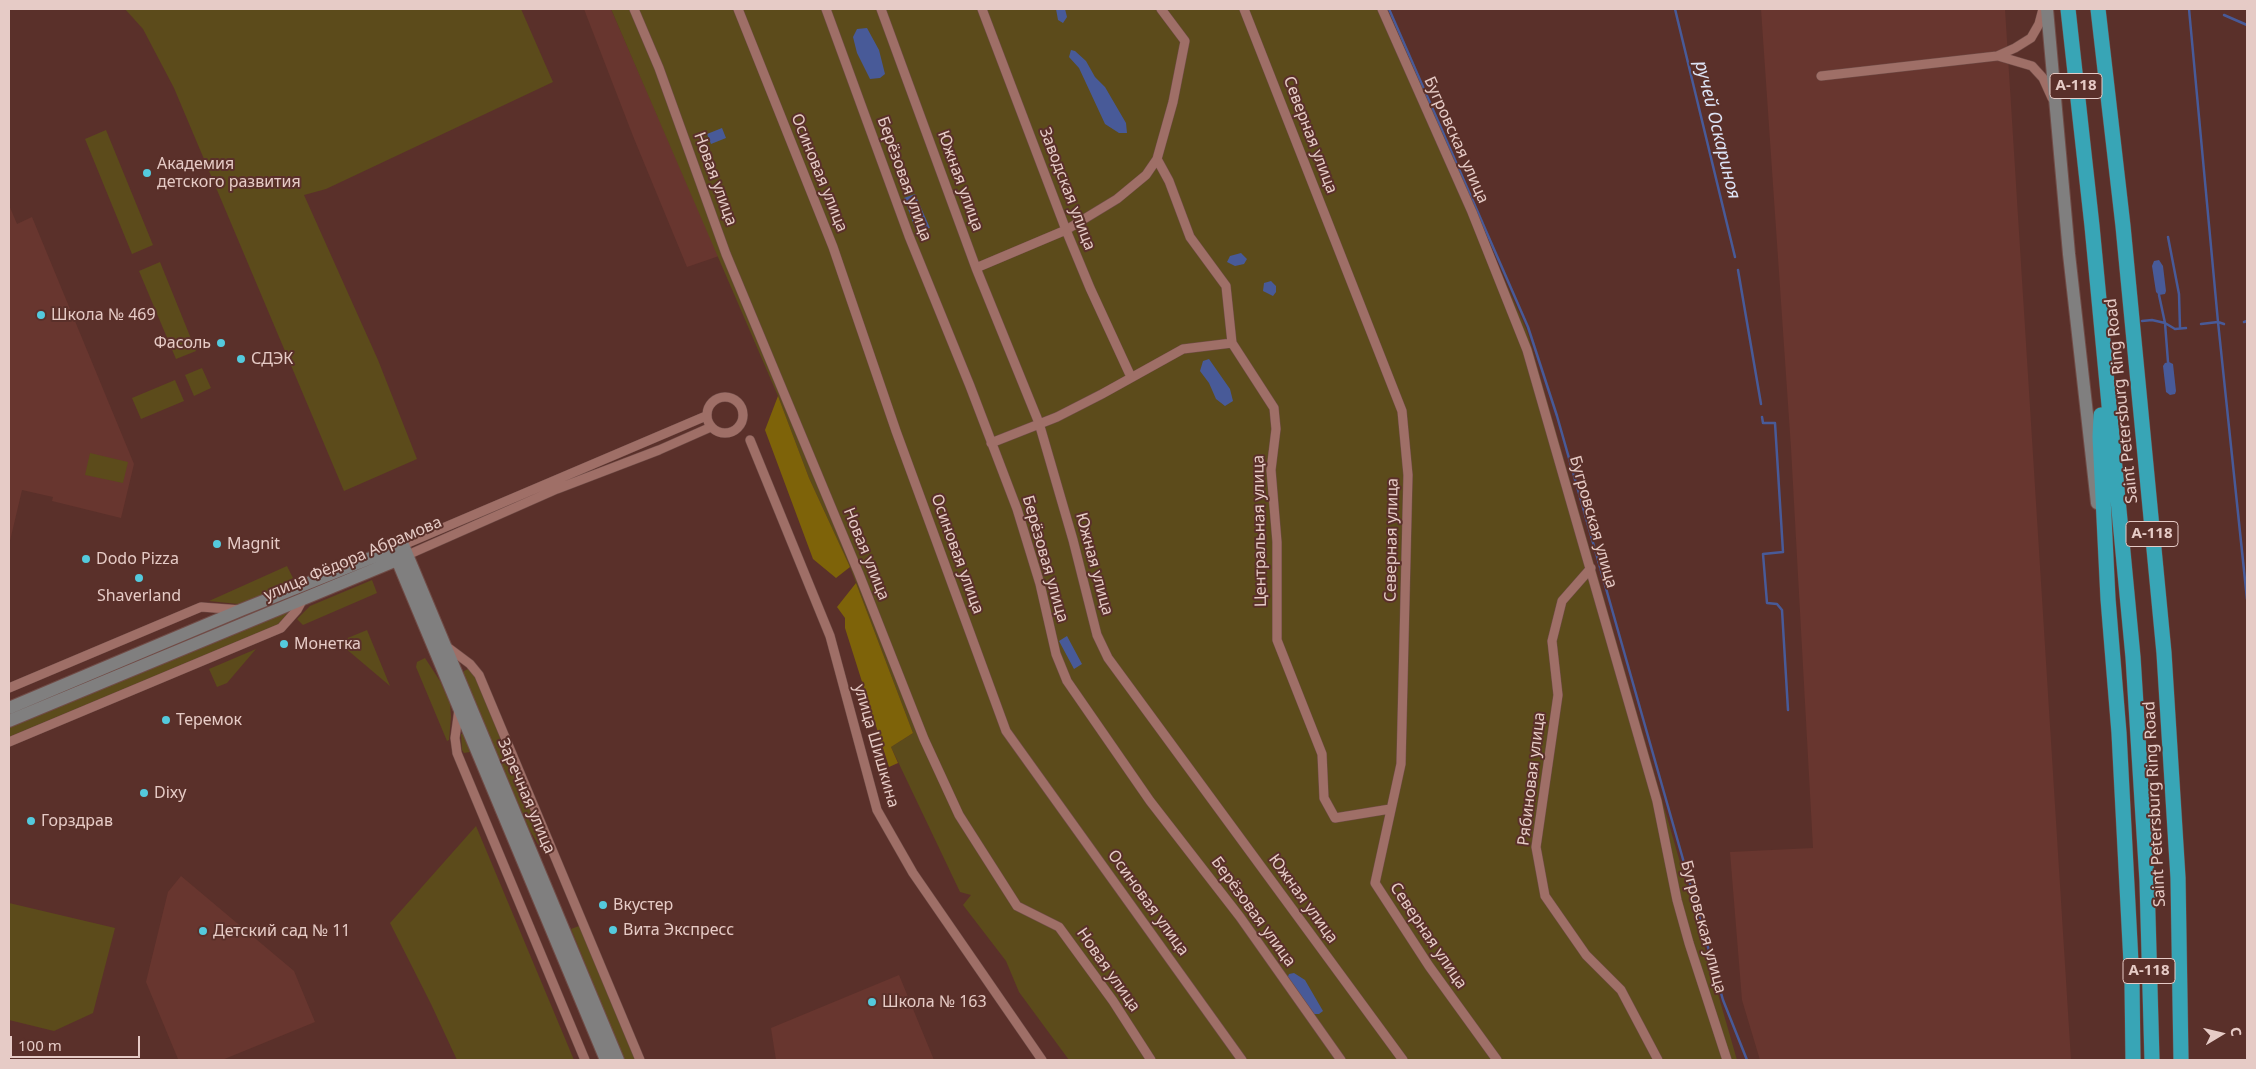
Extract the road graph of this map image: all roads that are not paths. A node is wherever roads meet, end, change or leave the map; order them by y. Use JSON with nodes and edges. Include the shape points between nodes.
{"nodes":[{"id":1,"x":634,"y":9,"type":"edge"},
{"id":2,"x":738,"y":9,"type":"edge"},
{"id":3,"x":826,"y":9,"type":"edge"},
{"id":4,"x":881,"y":9,"type":"edge"},
{"id":5,"x":982,"y":9,"type":"edge"},
{"id":6,"x":1161,"y":9,"type":"edge"},
{"id":7,"x":1244,"y":9,"type":"edge"},
{"id":8,"x":1382,"y":9,"type":"edge"},
{"id":9,"x":2043,"y":9,"type":"edge"},
{"id":10,"x":2047,"y":9,"type":"edge"},
{"id":11,"x":2068,"y":9,"type":"edge"},
{"id":12,"x":2098,"y":9,"type":"edge"},
{"id":13,"x":1997,"y":56,"type":"junction"},
{"id":14,"x":1821,"y":76,"type":"dead end"},
{"id":15,"x":2057,"y":111,"type":"junction"},
{"id":16,"x":1158,"y":159,"type":"junction"},
{"id":17,"x":1066,"y":230,"type":"junction"},
{"id":18,"x":976,"y":268,"type":"junction"},
{"id":19,"x":1232,"y":343,"type":"junction"},
{"id":20,"x":2104,"y":360,"type":"junction"},
{"id":21,"x":1131,"y":377,"type":"junction"},
{"id":22,"x":706,"y":416,"type":"junction"},
{"id":23,"x":1039,"y":423,"type":"junction"},
{"id":24,"x":711,"y":427,"type":"junction"},
{"id":25,"x":750,"y":440,"type":"dead end"},
{"id":26,"x":990,"y":443,"type":"junction"},
{"id":27,"x":400,"y":553,"type":"junction"},
{"id":28,"x":1591,"y":568,"type":"junction"},
{"id":29,"x":304,"y":597,"type":"junction"},
{"id":30,"x":2108,"y":599,"type":"junction"},
{"id":31,"x":241,"y":610,"type":"junction"},
{"id":32,"x":446,"y":646,"type":"junction"},
{"id":33,"x":9,"y":688,"type":"edge"},
{"id":34,"x":9,"y":708,"type":"edge"},
{"id":35,"x":459,"y":709,"type":"junction"},
{"id":36,"x":9,"y":721,"type":"edge"},
{"id":37,"x":9,"y":742,"type":"edge"},
{"id":38,"x":1390,"y":808,"type":"junction"},
{"id":39,"x":585,"y":1060,"type":"edge"},
{"id":40,"x":606,"y":1060,"type":"edge"},
{"id":41,"x":618,"y":1060,"type":"edge"},
{"id":42,"x":640,"y":1060,"type":"edge"},
{"id":43,"x":1042,"y":1060,"type":"edge"},
{"id":44,"x":1151,"y":1060,"type":"edge"},
{"id":45,"x":1242,"y":1060,"type":"edge"},
{"id":46,"x":1341,"y":1060,"type":"edge"},
{"id":47,"x":1403,"y":1060,"type":"edge"},
{"id":48,"x":1498,"y":1060,"type":"edge"},
{"id":49,"x":1658,"y":1060,"type":"edge"},
{"id":50,"x":1727,"y":1060,"type":"edge"},
{"id":51,"x":2133,"y":1060,"type":"edge"},
{"id":52,"x":2152,"y":1060,"type":"edge"},
{"id":53,"x":2181,"y":1060,"type":"edge"}],
"edges":[{"from":1,"to":44,"type":"street","name":"Новая улица","via":[[659,68],[726,254],[924,739],[959,815],[1017,906],[1059,927]]},
{"from":2,"to":45,"type":"street","name":"Осиновая улица","via":[[833,247],[896,431],[1006,731]]},
{"from":3,"to":26,"type":"street","name":"Берёзовая улица","via":[[909,236]]},
{"from":4,"to":18,"type":"street","name":"Южная улица"},
{"from":5,"to":17,"type":"street","name":"Заводская улица"},
{"from":6,"to":16,"type":"street","via":[[1184,41]]},
{"from":7,"to":38,"type":"street","name":"Северная улица","via":[[1402,412],[1408,475],[1403,709],[1401,764]]},
{"from":8,"to":28,"type":"street","name":"Бугровская улица","via":[[1472,212],[1527,350]]},
{"from":9,"to":13,"type":"street","via":[[2031,38]]},
{"from":10,"to":15,"type":"street"},
{"from":11,"to":20,"type":"highway","name":"Saint Petersburg Ring Road","number":"А-118"},
{"from":12,"to":53,"type":"highway","name":"Saint Petersburg Ring Road","number":"А-118","via":[[2123,226],[2164,653],[2178,878]]},
{"from":13,"to":14,"type":"street"},
{"from":13,"to":15,"type":"street","via":[[2032,66],[2043,78]]},
{"from":15,"to":30,"type":"street","via":[[2073,292]]},
{"from":16,"to":17,"type":"street","via":[[1146,175],[1117,199]]},
{"from":16,"to":19,"type":"street","name":"Центральная улица","via":[[1190,237],[1226,286]]},
{"from":17,"to":18,"type":"street"},
{"from":17,"to":21,"type":"street","name":"Заводская улица"},
{"from":18,"to":23,"type":"street","name":"Южная улица"},
{"from":19,"to":21,"type":"street","via":[[1183,348]]},
{"from":19,"to":38,"type":"street","name":"Центральная улица","via":[[1274,408],[1276,429],[1270,470],[1277,542],[1277,640],[1322,754],[1324,798],[1335,818]]},
{"from":20,"to":30,"type":"highway","via":[[2100,437]]},
{"from":20,"to":52,"type":"highway","name":"Saint Petersburg Ring Road","number":"А-118","via":[[2133,657]]},
{"from":21,"to":23,"type":"street","via":[[1057,417]]},
{"from":22,"to":24,"type":"street"},
{"from":22,"to":24,"type":"street","via":[[710,404],[720,397],[733,398],[742,408],[742,420],[734,430],[722,433]]},
{"from":22,"to":27,"type":"street","name":"улица Фёдора Абрамова"},
{"from":23,"to":26,"type":"street"},
{"from":23,"to":47,"type":"street","name":"Южная улица","via":[[1097,635],[1108,658]]},
{"from":24,"to":27,"type":"street","name":"улица Фёдора Абрамова"},
{"from":25,"to":43,"type":"street","name":"улица Шишкина","via":[[830,636],[877,810],[913,874]]},
{"from":26,"to":46,"type":"street","name":"Берёзовая улица","via":[[1017,509],[1040,584],[1056,654],[1067,681],[1150,801],[1240,917]]},
{"from":27,"to":29,"type":"street","name":"улица Фёдора Абрамова"},
{"from":27,"to":31,"type":"street","name":"улица Фёдора Абрамова"},
{"from":27,"to":32,"type":"street","name":"Заречная улица"},
{"from":27,"to":35,"type":"street","name":"Заречная улица"},
{"from":28,"to":49,"type":"street","name":"Рябиновая улица","via":[[1562,601],[1552,641],[1558,695],[1536,847],[1545,896],[1586,955],[1621,990]]},
{"from":28,"to":50,"type":"street","name":"Бугровская улица","via":[[1657,801],[1677,900]]},
{"from":29,"to":36,"type":"street","name":"улица Фёдора Абрамова"},
{"from":29,"to":37,"type":"street","via":[[281,628]]},
{"from":30,"to":51,"type":"highway","via":[[2119,734]]},
{"from":31,"to":33,"type":"street","via":[[201,607]]},
{"from":31,"to":34,"type":"street","name":"улица Фёдора Абрамова"},
{"from":32,"to":41,"type":"street","name":"Заречная улица"},
{"from":32,"to":42,"type":"street","via":[[479,675]]},
{"from":35,"to":39,"type":"street","via":[[455,738],[457,753]]},
{"from":35,"to":40,"type":"street","name":"Заречная улица"},
{"from":38,"to":48,"type":"street","name":"Северная улица","via":[[1375,883],[1429,966]]}]}
